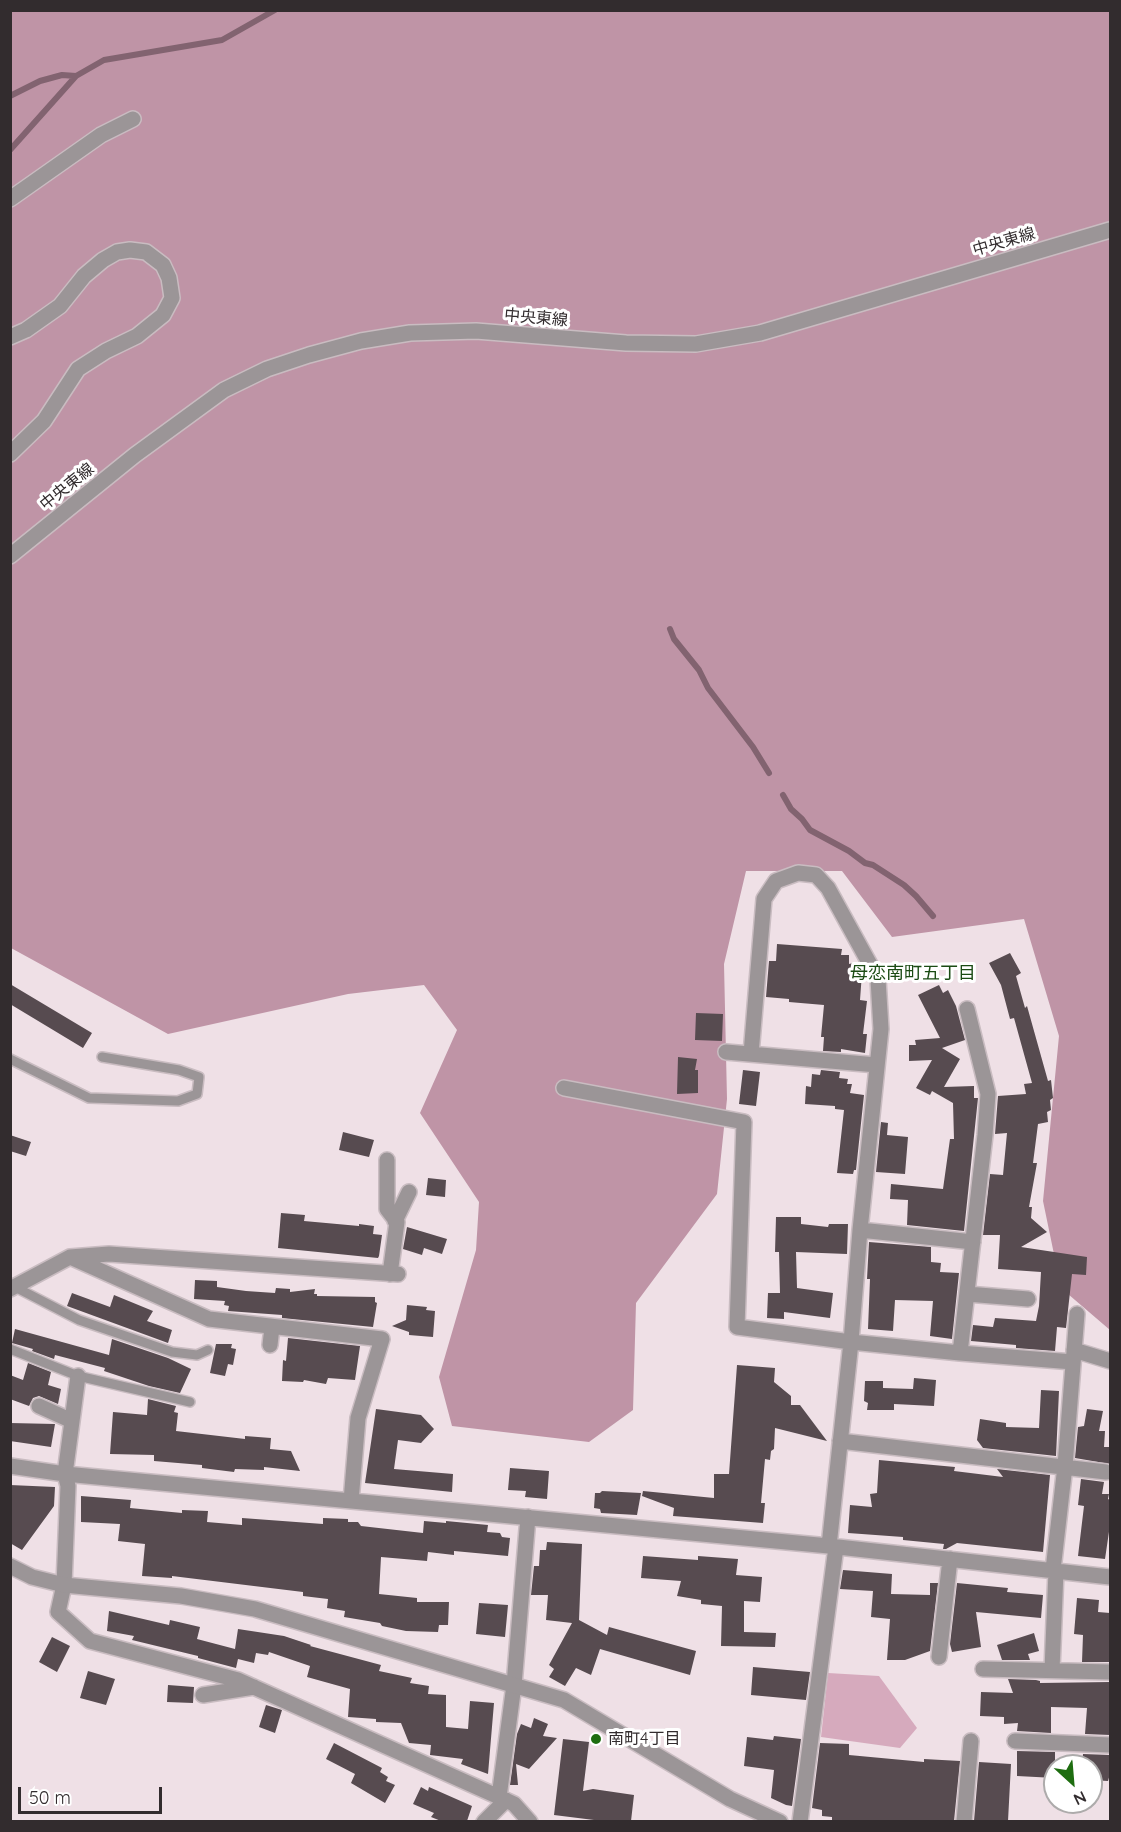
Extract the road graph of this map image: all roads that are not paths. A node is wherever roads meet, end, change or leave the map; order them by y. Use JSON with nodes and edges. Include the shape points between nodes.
{"nodes":[{"id":1,"x":133,"y":119,"type":"dead end"},
{"id":2,"x":10,"y":199,"type":"edge"},
{"id":3,"x":1110,"y":230,"type":"edge"},
{"id":4,"x":10,"y":337,"type":"edge"},
{"id":5,"x":10,"y":454,"type":"edge"},
{"id":6,"x":10,"y":556,"type":"edge"},
{"id":7,"x":967,"y":1009,"type":"dead end"},
{"id":8,"x":726,"y":1052,"type":"dead end"},
{"id":9,"x":751,"y":1054,"type":"junction"},
{"id":10,"x":102,"y":1057,"type":"dead end"},
{"id":11,"x":10,"y":1059,"type":"edge"},
{"id":12,"x":877,"y":1065,"type":"junction"},
{"id":13,"x":564,"y":1088,"type":"dead end"},
{"id":14,"x":387,"y":1160,"type":"dead end"},
{"id":15,"x":409,"y":1191,"type":"dead end"},
{"id":16,"x":395,"y":1221,"type":"junction"},
{"id":17,"x":860,"y":1230,"type":"junction"},
{"id":18,"x":973,"y":1242,"type":"junction"},
{"id":19,"x":70,"y":1257,"type":"junction"},
{"id":20,"x":13,"y":1288,"type":"edge"},
{"id":21,"x":967,"y":1294,"type":"junction"},
{"id":22,"x":1028,"y":1299,"type":"dead end"},
{"id":23,"x":1077,"y":1314,"type":"dead end"},
{"id":24,"x":272,"y":1327,"type":"junction"},
{"id":25,"x":851,"y":1342,"type":"junction"},
{"id":26,"x":270,"y":1345,"type":"dead end"},
{"id":27,"x":10,"y":1349,"type":"edge"},
{"id":28,"x":208,"y":1350,"type":"dead end"},
{"id":29,"x":960,"y":1353,"type":"junction"},
{"id":30,"x":1073,"y":1356,"type":"junction"},
{"id":31,"x":1110,"y":1361,"type":"edge"},
{"id":32,"x":78,"y":1376,"type":"junction"},
{"id":33,"x":190,"y":1401,"type":"dead end"},
{"id":34,"x":39,"y":1406,"type":"dead end"},
{"id":35,"x":72,"y":1421,"type":"junction"},
{"id":36,"x":840,"y":1441,"type":"junction"},
{"id":37,"x":10,"y":1466,"type":"edge"},
{"id":38,"x":1065,"y":1466,"type":"junction"},
{"id":39,"x":1107,"y":1472,"type":"dead end"},
{"id":40,"x":65,"y":1474,"type":"junction"},
{"id":41,"x":351,"y":1501,"type":"junction"},
{"id":42,"x":528,"y":1517,"type":"junction"},
{"id":43,"x":832,"y":1547,"type":"junction"},
{"id":44,"x":950,"y":1559,"type":"junction"},
{"id":45,"x":10,"y":1566,"type":"edge"},
{"id":46,"x":1055,"y":1571,"type":"junction"},
{"id":47,"x":1110,"y":1577,"type":"edge"},
{"id":48,"x":64,"y":1585,"type":"junction"},
{"id":49,"x":939,"y":1658,"type":"dead end"},
{"id":50,"x":983,"y":1669,"type":"dead end"},
{"id":51,"x":1052,"y":1670,"type":"junction"},
{"id":52,"x":1110,"y":1672,"type":"edge"},
{"id":53,"x":514,"y":1685,"type":"junction"},
{"id":54,"x":254,"y":1687,"type":"junction"},
{"id":55,"x":203,"y":1695,"type":"dead end"},
{"id":56,"x":971,"y":1741,"type":"dead end"},
{"id":57,"x":1015,"y":1741,"type":"dead end"},
{"id":58,"x":1110,"y":1745,"type":"edge"},
{"id":59,"x":502,"y":1799,"type":"junction"},
{"id":60,"x":484,"y":1821,"type":"edge"},
{"id":61,"x":530,"y":1821,"type":"edge"},
{"id":62,"x":780,"y":1821,"type":"edge"},
{"id":63,"x":800,"y":1821,"type":"edge"},
{"id":64,"x":964,"y":1821,"type":"edge"}],
"edges":[{"from":1,"to":2,"type":"street","via":[[101,135]]},
{"from":3,"to":6,"type":"street","name":"中央東線","via":[[760,333],[696,344],[626,343],[476,331],[410,333],[309,355],[267,369],[224,390],[135,455]]},
{"from":4,"to":5,"type":"street","via":[[60,306],[84,276],[117,252],[146,252],[163,265],[169,278],[171,298],[163,315],[137,336],[78,369],[44,421]]},
{"from":7,"to":18,"type":"street","via":[[988,1094]]},
{"from":8,"to":9,"type":"street"},
{"from":9,"to":12,"type":"street"},
{"from":9,"to":12,"type":"street","via":[[764,899],[776,881],[798,873],[816,875],[828,888],[878,979],[881,1029]]},
{"from":10,"to":11,"type":"lane","via":[[199,1077],[197,1094],[178,1101],[89,1098]]},
{"from":12,"to":17,"type":"street"},
{"from":13,"to":25,"type":"street","via":[[744,1122],[737,1327]]},
{"from":14,"to":16,"type":"street","via":[[387,1209]]},
{"from":15,"to":16,"type":"street"},
{"from":16,"to":19,"type":"street","via":[[394,1274],[109,1254]]},
{"from":17,"to":18,"type":"street"},
{"from":17,"to":25,"type":"street"},
{"from":18,"to":21,"type":"street"},
{"from":19,"to":20,"type":"street"},
{"from":19,"to":24,"type":"street","via":[[209,1320]]},
{"from":20,"to":28,"type":"lane","via":[[79,1320],[172,1352],[197,1355]]},
{"from":21,"to":22,"type":"street"},
{"from":21,"to":29,"type":"street"},
{"from":23,"to":30,"type":"street"},
{"from":24,"to":26,"type":"street"},
{"from":24,"to":41,"type":"street","via":[[382,1339],[358,1418]]},
{"from":25,"to":29,"type":"street"},
{"from":25,"to":36,"type":"street"},
{"from":27,"to":32,"type":"lane"},
{"from":29,"to":30,"type":"street"},
{"from":30,"to":31,"type":"street"},
{"from":30,"to":38,"type":"street"},
{"from":32,"to":33,"type":"lane"},
{"from":32,"to":35,"type":"street"},
{"from":34,"to":35,"type":"street"},
{"from":35,"to":40,"type":"street"},
{"from":36,"to":38,"type":"street"},
{"from":36,"to":43,"type":"street"},
{"from":37,"to":40,"type":"street"},
{"from":38,"to":39,"type":"street"},
{"from":38,"to":46,"type":"street"},
{"from":40,"to":41,"type":"street"},
{"from":40,"to":48,"type":"street","via":[[68,1486]]},
{"from":41,"to":42,"type":"street"},
{"from":42,"to":43,"type":"street"},
{"from":42,"to":53,"type":"street"},
{"from":43,"to":44,"type":"street"},
{"from":43,"to":63,"type":"street"},
{"from":44,"to":46,"type":"street"},
{"from":44,"to":49,"type":"street"},
{"from":45,"to":48,"type":"street","via":[[32,1577]]},
{"from":46,"to":47,"type":"street"},
{"from":46,"to":51,"type":"street"},
{"from":48,"to":53,"type":"street","via":[[180,1596],[255,1609]]},
{"from":48,"to":54,"type":"street","via":[[58,1612],[90,1641]]},
{"from":50,"to":51,"type":"street"},
{"from":51,"to":52,"type":"street"},
{"from":53,"to":59,"type":"street"},
{"from":53,"to":62,"type":"street","via":[[564,1700],[730,1799]]},
{"from":54,"to":55,"type":"street"},
{"from":54,"to":59,"type":"street"},
{"from":56,"to":64,"type":"street"},
{"from":57,"to":58,"type":"street"},
{"from":59,"to":60,"type":"street"},
{"from":59,"to":61,"type":"street","via":[[514,1804]]}]}
